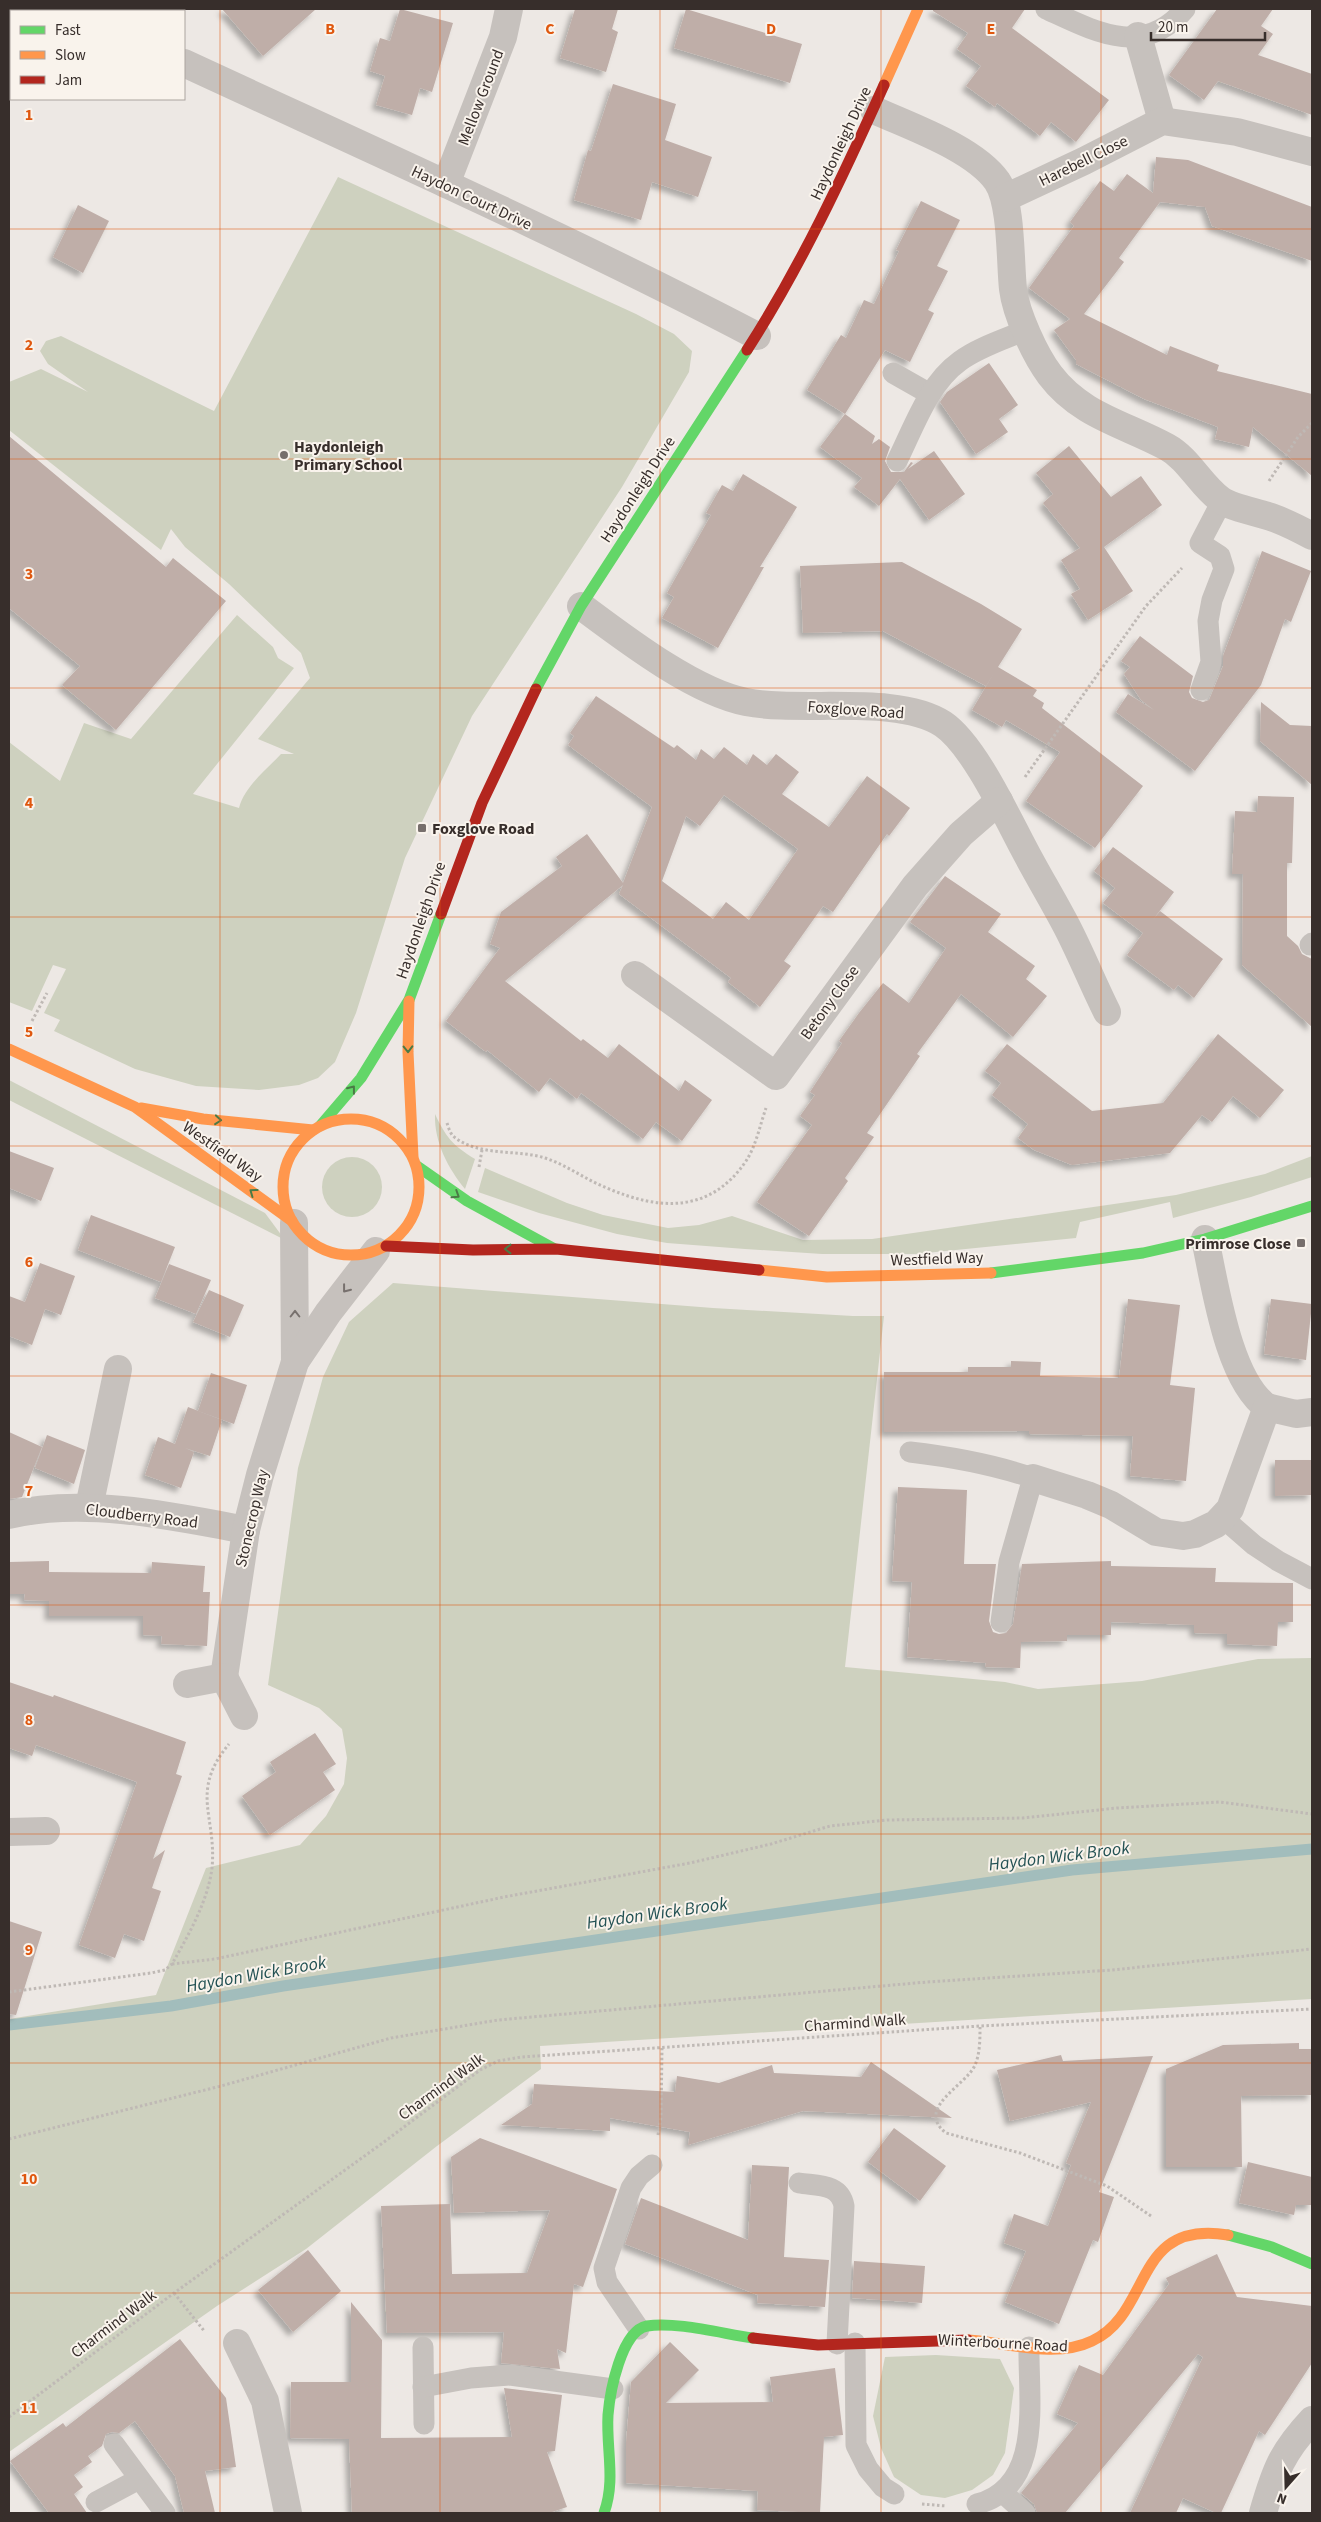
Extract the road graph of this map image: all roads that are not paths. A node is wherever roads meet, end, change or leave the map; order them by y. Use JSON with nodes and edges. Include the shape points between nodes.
{"nodes":[{"id":1,"x":509,"y":9,"type":"edge"},
{"id":2,"x":918,"y":9,"type":"edge"},
{"id":3,"x":1046,"y":9,"type":"edge"},
{"id":4,"x":1184,"y":9,"type":"edge"},
{"id":5,"x":1138,"y":36,"type":"junction"},
{"id":6,"x":185,"y":63,"type":"edge"},
{"id":7,"x":874,"y":110,"type":"junction"},
{"id":8,"x":1162,"y":121,"type":"junction"},
{"id":9,"x":1312,"y":152,"type":"edge"},
{"id":10,"x":446,"y":184,"type":"junction"},
{"id":11,"x":1005,"y":198,"type":"junction"},
{"id":12,"x":1026,"y":330,"type":"junction"},
{"id":13,"x":757,"y":336,"type":"junction"},
{"id":14,"x":893,"y":373,"type":"dead end"},
{"id":15,"x":930,"y":394,"type":"junction"},
{"id":16,"x":897,"y":461,"type":"dead end"},
{"id":17,"x":1222,"y":501,"type":"junction"},
{"id":18,"x":1312,"y":536,"type":"edge"},
{"id":19,"x":581,"y":606,"type":"junction"},
{"id":20,"x":1201,"y":690,"type":"dead end"},
{"id":21,"x":999,"y":801,"type":"junction"},
{"id":22,"x":635,"y":975,"type":"dead end"},
{"id":23,"x":409,"y":1000,"type":"junction"},
{"id":24,"x":1107,"y":1012,"type":"dead end"},
{"id":25,"x":9,"y":1048,"type":"edge"},
{"id":26,"x":135,"y":1108,"type":"junction"},
{"id":27,"x":316,"y":1128,"type":"junction"},
{"id":28,"x":415,"y":1162,"type":"junction"},
{"id":29,"x":1312,"y":1206,"type":"edge"},
{"id":30,"x":293,"y":1222,"type":"junction"},
{"id":31,"x":1205,"y":1239,"type":"junction"},
{"id":32,"x":381,"y":1248,"type":"junction"},
{"id":33,"x":556,"y":1249,"type":"junction"},
{"id":34,"x":295,"y":1362,"type":"junction"},
{"id":35,"x":118,"y":1369,"type":"dead end"},
{"id":36,"x":1266,"y":1407,"type":"junction"},
{"id":37,"x":1312,"y":1412,"type":"edge"},
{"id":38,"x":910,"y":1452,"type":"dead end"},
{"id":39,"x":1033,"y":1478,"type":"junction"},
{"id":40,"x":89,"y":1507,"type":"junction"},
{"id":41,"x":9,"y":1515,"type":"edge"},
{"id":42,"x":1223,"y":1518,"type":"junction"},
{"id":43,"x":246,"y":1530,"type":"junction"},
{"id":44,"x":1312,"y":1579,"type":"edge"},
{"id":45,"x":1001,"y":1622,"type":"dead end"},
{"id":46,"x":224,"y":1677,"type":"junction"},
{"id":47,"x":187,"y":1684,"type":"dead end"},
{"id":48,"x":244,"y":1716,"type":"road end"},
{"id":49,"x":9,"y":1832,"type":"edge"},
{"id":50,"x":46,"y":1832,"type":"dead end"},
{"id":51,"x":652,"y":2164,"type":"road end"},
{"id":52,"x":798,"y":2183,"type":"dead end"},
{"id":53,"x":1312,"y":2264,"type":"edge"},
{"id":54,"x":639,"y":2329,"type":"junction"},
{"id":55,"x":237,"y":2343,"type":"road end"},
{"id":56,"x":846,"y":2344,"type":"junction"},
{"id":57,"x":423,"y":2347,"type":"dead end"},
{"id":58,"x":1029,"y":2347,"type":"junction"},
{"id":59,"x":423,"y":2387,"type":"junction"},
{"id":60,"x":613,"y":2388,"type":"junction"},
{"id":61,"x":1312,"y":2420,"type":"edge"},
{"id":62,"x":424,"y":2424,"type":"dead end"},
{"id":63,"x":114,"y":2444,"type":"dead end"},
{"id":64,"x":139,"y":2479,"type":"junction"},
{"id":65,"x":1002,"y":2492,"type":"junction"},
{"id":66,"x":894,"y":2494,"type":"road end"},
{"id":67,"x":96,"y":2502,"type":"dead end"},
{"id":68,"x":977,"y":2504,"type":"road end"},
{"id":69,"x":165,"y":2513,"type":"edge"},
{"id":70,"x":288,"y":2513,"type":"edge"},
{"id":71,"x":604,"y":2513,"type":"edge"},
{"id":72,"x":1025,"y":2513,"type":"edge"},
{"id":73,"x":1263,"y":2513,"type":"edge"}],
"edges":[{"from":1,"to":10,"type":"street","name":"Mellow Ground","via":[[503,37]]},
{"from":2,"to":7,"type":"street","name":"Haydonleigh Drive"},
{"from":3,"to":5,"type":"lane","via":[[1104,34]]},
{"from":4,"to":5,"type":"lane","via":[[1166,27]]},
{"from":5,"to":8,"type":"street"},
{"from":6,"to":10,"type":"street","name":"Haydon Court Drive"},
{"from":7,"to":11,"type":"street","via":[[960,151],[997,182]]},
{"from":7,"to":13,"type":"street","name":"Haydonleigh Drive","via":[[810,244]]},
{"from":8,"to":9,"type":"street","via":[[1238,132]]},
{"from":8,"to":11,"type":"street","name":"Harebell Close"},
{"from":10,"to":13,"type":"street","name":"Haydon Court Drive"},
{"from":11,"to":12,"type":"street","via":[[1013,291]]},
{"from":12,"to":15,"type":"lane","via":[[960,361]]},
{"from":12,"to":17,"type":"street","via":[[1049,373],[1063,391],[1101,417],[1170,448]]},
{"from":13,"to":19,"type":"street","name":"Haydonleigh Drive"},
{"from":14,"to":15,"type":"lane"},
{"from":15,"to":16,"type":"lane"},
{"from":17,"to":18,"type":"street","via":[[1272,517]]},
{"from":17,"to":20,"type":"lane","via":[[1200,543],[1220,556],[1224,569],[1209,614],[1211,662]]},
{"from":19,"to":21,"type":"street","name":"Foxglove Road","via":[[666,665],[728,697],[756,703],[889,708],[944,724],[965,747]]},
{"from":19,"to":23,"type":"street","name":"Haydonleigh Drive","via":[[511,738],[482,803]]},
{"from":21,"to":22,"type":"street","name":"Betony Close","via":[[961,834],[915,886],[776,1076]]},
{"from":21,"to":24,"type":"street","name":"Foxglove Road","via":[[1067,927]]},
{"from":27,"to":23,"type":"street","name":"Haydonleigh Drive","one_way":true,"via":[[361,1078]]},
{"from":23,"to":28,"type":"street","name":"Haydonleigh Drive","one_way":true,"via":[[408,1052]]},
{"from":25,"to":26,"type":"street","name":"Westfield Way"},
{"from":26,"to":27,"type":"street","name":"Westfield Way","one_way":true,"via":[[203,1119]]},
{"from":30,"to":26,"type":"street","name":"Westfield Way","one_way":true},
{"from":27,"to":28,"type":"street","name":"Westfield Way","via":[[334,1120],[350,1118],[380,1125],[405,1144]]},
{"from":27,"to":30,"type":"street","name":"Westfield Way","via":[[295,1148],[285,1172],[284,1197]]},
{"from":28,"to":32,"type":"street","via":[[420,1184],[418,1203],[406,1228]]},
{"from":28,"to":33,"type":"street","name":"Westfield Way","one_way":true,"via":[[467,1201]]},
{"from":29,"to":31,"type":"street","name":"Westfield Way"},
{"from":30,"to":32,"type":"street","name":"Westfield Way","via":[[303,1236],[330,1251],[346,1255]]},
{"from":34,"to":30,"type":"street","name":"Stonecrop Way","one_way":true},
{"from":31,"to":33,"type":"street","name":"Westfield Way","via":[[1142,1253],[1026,1270],[933,1276],[827,1277],[768,1273]]},
{"from":31,"to":36,"type":"street","via":[[1230,1346],[1244,1380],[1257,1400]]},
{"from":33,"to":32,"type":"street","name":"Westfield Way","one_way":true},
{"from":32,"to":34,"type":"street","name":"Stonecrop Way","one_way":true,"via":[[328,1313]]},
{"from":34,"to":43,"type":"street","name":"Stonecrop Way"},
{"from":35,"to":40,"type":"street"},
{"from":36,"to":37,"type":"street","via":[[1296,1414]]},
{"from":36,"to":42,"type":"street","via":[[1234,1501]]},
{"from":38,"to":39,"type":"lane","via":[[962,1458]]},
{"from":39,"to":42,"type":"street","via":[[1111,1505],[1156,1532],[1169,1535],[1205,1531]]},
{"from":39,"to":45,"type":"lane","via":[[1009,1562]]},
{"from":40,"to":41,"type":"street","name":"Cloudberry Road"},
{"from":40,"to":43,"type":"street","name":"Cloudberry Road","via":[[185,1518]]},
{"from":42,"to":44,"type":"lane","via":[[1254,1545]]},
{"from":43,"to":46,"type":"street","name":"Stonecrop Way"},
{"from":46,"to":47,"type":"street"},
{"from":46,"to":48,"type":"street"},
{"from":49,"to":50,"type":"street"},
{"from":51,"to":54,"type":"lane","via":[[631,2188],[604,2268],[607,2282]]},
{"from":52,"to":56,"type":"lane","via":[[829,2187],[842,2197]]},
{"from":53,"to":58,"type":"street","name":"Winterbourne Road","via":[[1235,2235],[1211,2233],[1182,2238],[1156,2256],[1148,2266],[1134,2296],[1108,2332],[1077,2346]]},
{"from":54,"to":56,"type":"street","name":"Winterbourne Road","via":[[662,2325],[788,2343]]},
{"from":54,"to":60,"type":"street","via":[[628,2340]]},
{"from":55,"to":70,"type":"street","via":[[265,2401]]},
{"from":56,"to":58,"type":"street","name":"Winterbourne Road","via":[[920,2338]]},
{"from":56,"to":66,"type":"lane","via":[[856,2445],[868,2470]]},
{"from":57,"to":59,"type":"lane"},
{"from":58,"to":65,"type":"lane","via":[[1028,2446],[1023,2462]]},
{"from":59,"to":60,"type":"lane","via":[[510,2375]]},
{"from":59,"to":62,"type":"lane"},
{"from":60,"to":71,"type":"street","via":[[608,2420],[611,2497]]},
{"from":61,"to":73,"type":"street","via":[[1288,2448]]},
{"from":63,"to":64,"type":"lane"},
{"from":64,"to":67,"type":"lane"},
{"from":64,"to":69,"type":"lane"},
{"from":65,"to":68,"type":"lane","via":[[996,2498]]},
{"from":65,"to":72,"type":"lane"}]}
